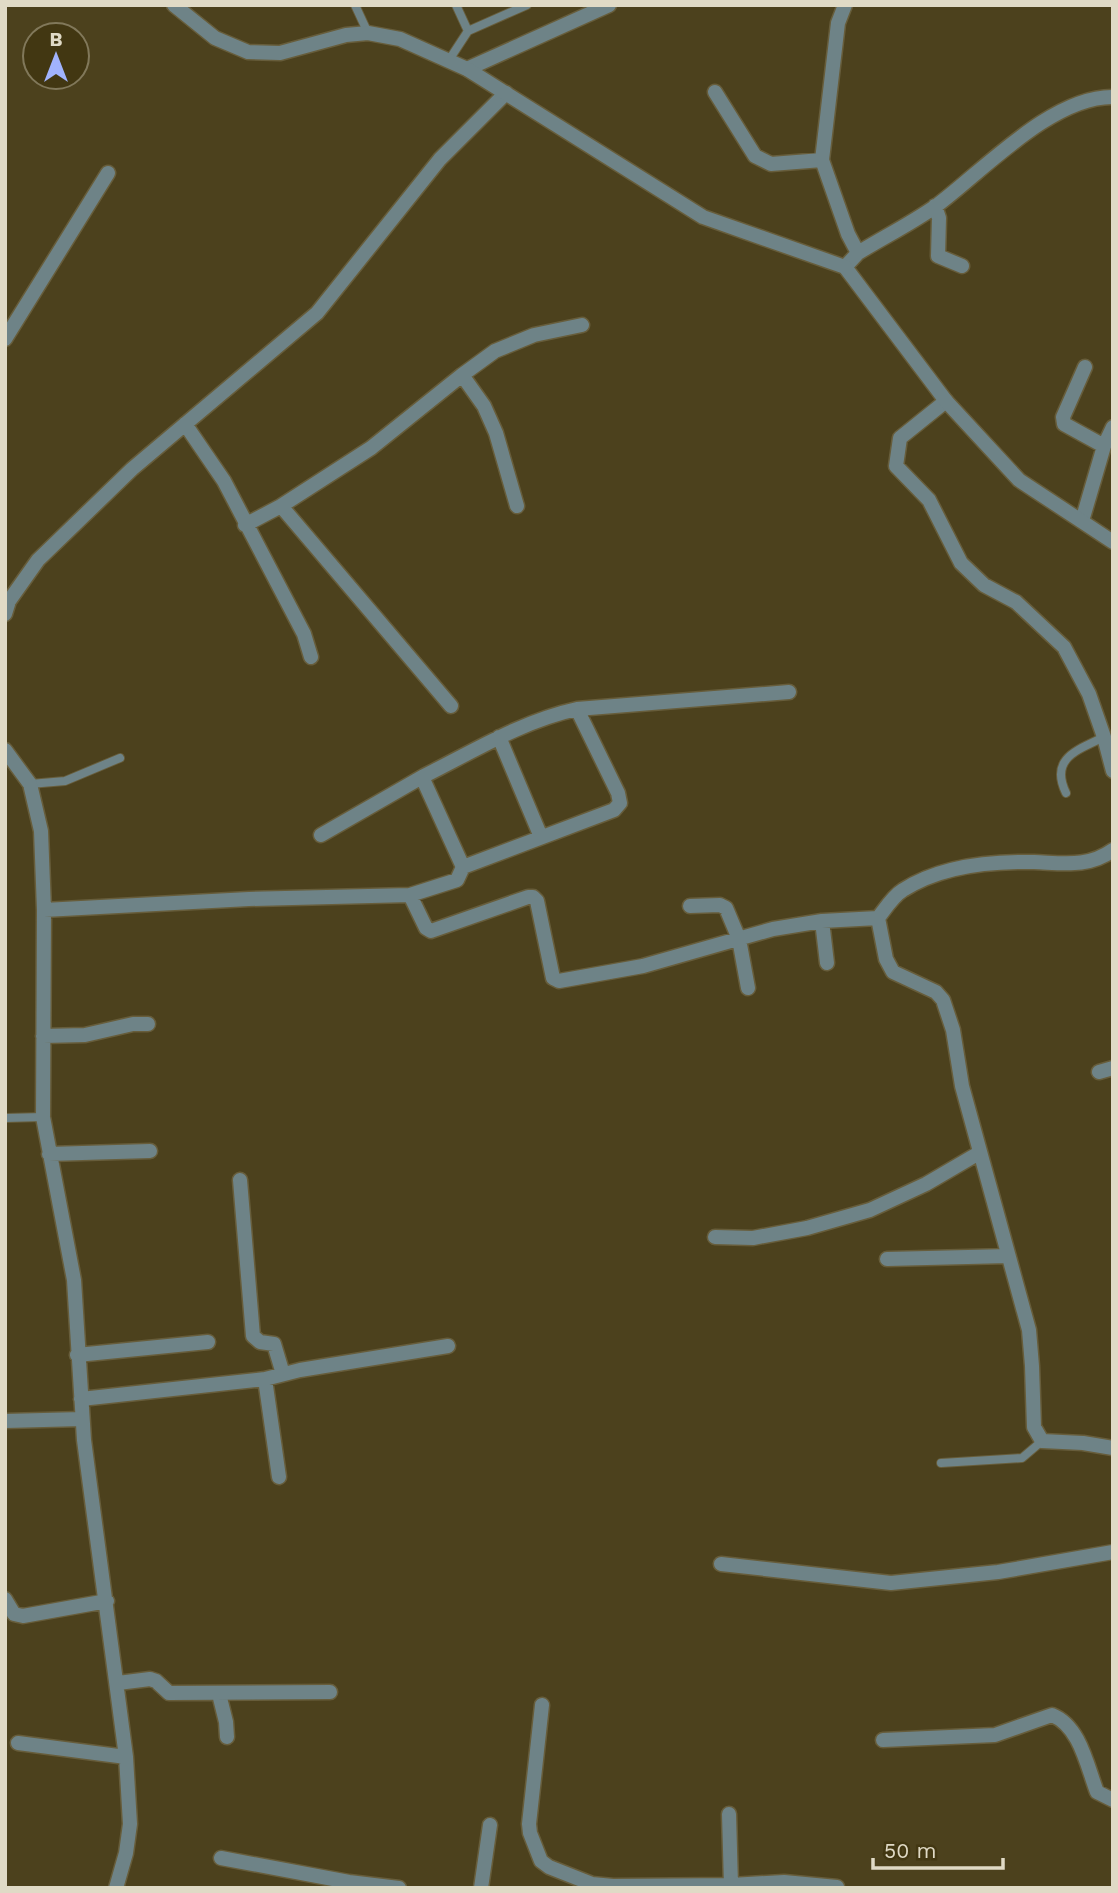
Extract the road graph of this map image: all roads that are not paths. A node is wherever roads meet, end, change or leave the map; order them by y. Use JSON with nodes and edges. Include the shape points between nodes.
{"nodes":[{"id":1,"x":174,"y":5,"type":"edge"},
{"id":2,"x":355,"y":5,"type":"edge"},
{"id":3,"x":456,"y":5,"type":"edge"},
{"id":4,"x":527,"y":5,"type":"edge"},
{"id":5,"x":609,"y":5,"type":"edge"},
{"id":6,"x":845,"y":5,"type":"edge"},
{"id":7,"x":468,"y":31,"type":"junction"},
{"id":8,"x":368,"y":33,"type":"junction"},
{"id":9,"x":449,"y":60,"type":"junction"},
{"id":10,"x":467,"y":69,"type":"junction"},
{"id":11,"x":715,"y":92,"type":"dead end"},
{"id":12,"x":506,"y":93,"type":"junction"},
{"id":13,"x":1113,"y":97,"type":"edge"},
{"id":14,"x":822,"y":160,"type":"junction"},
{"id":15,"x":108,"y":173,"type":"dead end"},
{"id":16,"x":936,"y":206,"type":"junction"},
{"id":17,"x":858,"y":253,"type":"junction"},
{"id":18,"x":962,"y":266,"type":"dead end"},
{"id":19,"x":845,"y":267,"type":"junction"},
{"id":20,"x":582,"y":325,"type":"dead end"},
{"id":21,"x":5,"y":339,"type":"edge"},
{"id":22,"x":1085,"y":367,"type":"dead end"},
{"id":23,"x":462,"y":375,"type":"junction"},
{"id":24,"x":946,"y":401,"type":"junction"},
{"id":25,"x":185,"y":424,"type":"junction"},
{"id":26,"x":1113,"y":427,"type":"edge"},
{"id":27,"x":1104,"y":446,"type":"junction"},
{"id":28,"x":281,"y":506,"type":"junction"},
{"id":29,"x":517,"y":506,"type":"dead end"},
{"id":30,"x":1082,"y":521,"type":"junction"},
{"id":31,"x":246,"y":525,"type":"junction"},
{"id":32,"x":1113,"y":542,"type":"edge"},
{"id":33,"x":5,"y":614,"type":"edge"},
{"id":34,"x":311,"y":657,"type":"dead end"},
{"id":35,"x":789,"y":692,"type":"dead end"},
{"id":36,"x":452,"y":706,"type":"dead end"},
{"id":37,"x":577,"y":709,"type":"junction"},
{"id":38,"x":499,"y":737,"type":"junction"},
{"id":39,"x":1104,"y":737,"type":"junction"},
{"id":40,"x":5,"y":750,"type":"edge"},
{"id":41,"x":120,"y":758,"type":"dead end"},
{"id":42,"x":1113,"y":771,"type":"edge"},
{"id":43,"x":422,"y":778,"type":"junction"},
{"id":44,"x":30,"y":784,"type":"junction"},
{"id":45,"x":1066,"y":793,"type":"dead end"},
{"id":46,"x":321,"y":835,"type":"dead end"},
{"id":47,"x":541,"y":837,"type":"junction"},
{"id":48,"x":1113,"y":850,"type":"edge"},
{"id":49,"x":463,"y":867,"type":"junction"},
{"id":50,"x":410,"y":895,"type":"junction"},
{"id":51,"x":690,"y":906,"type":"dead end"},
{"id":52,"x":44,"y":910,"type":"junction"},
{"id":53,"x":878,"y":918,"type":"junction"},
{"id":54,"x":822,"y":921,"type":"junction"},
{"id":55,"x":739,"y":939,"type":"junction"},
{"id":56,"x":827,"y":963,"type":"dead end"},
{"id":57,"x":748,"y":988,"type":"dead end"},
{"id":58,"x":148,"y":1024,"type":"dead end"},
{"id":59,"x":43,"y":1036,"type":"junction"},
{"id":60,"x":43,"y":1117,"type":"junction"},
{"id":61,"x":5,"y":1118,"type":"edge"},
{"id":62,"x":150,"y":1151,"type":"dead end"},
{"id":63,"x":979,"y":1153,"type":"junction"},
{"id":64,"x":49,"y":1154,"type":"junction"},
{"id":65,"x":240,"y":1180,"type":"dead end"},
{"id":66,"x":715,"y":1237,"type":"dead end"},
{"id":67,"x":1008,"y":1256,"type":"junction"},
{"id":68,"x":887,"y":1259,"type":"dead end"},
{"id":69,"x":208,"y":1342,"type":"dead end"},
{"id":70,"x":448,"y":1346,"type":"dead end"},
{"id":71,"x":77,"y":1354,"type":"junction"},
{"id":72,"x":283,"y":1374,"type":"junction"},
{"id":73,"x":265,"y":1378,"type":"junction"},
{"id":74,"x":81,"y":1399,"type":"junction"},
{"id":75,"x":82,"y":1419,"type":"junction"},
{"id":76,"x":5,"y":1421,"type":"edge"},
{"id":77,"x":1042,"y":1441,"type":"junction"},
{"id":78,"x":1113,"y":1448,"type":"edge"},
{"id":79,"x":940,"y":1463,"type":"dead end"},
{"id":80,"x":279,"y":1477,"type":"dead end"},
{"id":81,"x":1113,"y":1552,"type":"edge"},
{"id":82,"x":721,"y":1564,"type":"dead end"},
{"id":83,"x":5,"y":1599,"type":"edge"},
{"id":84,"x":107,"y":1601,"type":"junction"},
{"id":85,"x":118,"y":1683,"type":"junction"},
{"id":86,"x":330,"y":1692,"type":"dead end"},
{"id":87,"x":219,"y":1695,"type":"junction"},
{"id":88,"x":542,"y":1705,"type":"dead end"},
{"id":89,"x":227,"y":1737,"type":"dead end"},
{"id":90,"x":883,"y":1740,"type":"dead end"},
{"id":91,"x":18,"y":1743,"type":"dead end"},
{"id":92,"x":126,"y":1757,"type":"junction"},
{"id":93,"x":1113,"y":1800,"type":"edge"},
{"id":94,"x":729,"y":1814,"type":"dead end"},
{"id":95,"x":490,"y":1825,"type":"dead end"},
{"id":96,"x":221,"y":1858,"type":"dead end"},
{"id":97,"x":349,"y":1885,"type":"edge"},
{"id":98,"x":731,"y":1886,"type":"edge"},
{"id":99,"x":393,"y":1887,"type":"edge"},
{"id":100,"x":837,"y":1887,"type":"edge"},
{"id":101,"x":116,"y":1888,"type":"edge"},
{"id":102,"x":399,"y":1888,"type":"edge"},
{"id":103,"x":481,"y":1888,"type":"edge"}],
"edges":[{"from":1,"to":8,"type":"street","via":[[215,38],[248,52],[280,53]]},
{"from":2,"to":8,"type":"lane"},
{"from":3,"to":7,"type":"lane"},
{"from":4,"to":7,"type":"lane"},
{"from":5,"to":10,"type":"street"},
{"from":6,"to":14,"type":"street","via":[[838,23]]},
{"from":7,"to":9,"type":"lane"},
{"from":8,"to":9,"type":"street"},
{"from":9,"to":10,"type":"street"},
{"from":10,"to":12,"type":"street"},
{"from":11,"to":14,"type":"street","via":[[763,162]]},
{"from":12,"to":19,"type":"street","via":[[703,217]]},
{"from":12,"to":25,"type":"street","via":[[440,159],[317,313]]},
{"from":13,"to":16,"type":"street","via":[[1100,97],[1053,115]]},
{"from":14,"to":17,"type":"street"},
{"from":15,"to":21,"type":"street"},
{"from":16,"to":17,"type":"street"},
{"from":16,"to":18,"type":"street","via":[[938,256]]},
{"from":17,"to":19,"type":"street"},
{"from":19,"to":24,"type":"street"},
{"from":20,"to":23,"type":"street","via":[[534,335],[495,351]]},
{"from":22,"to":27,"type":"street","via":[[1064,424]]},
{"from":23,"to":28,"type":"street","via":[[371,448]]},
{"from":23,"to":29,"type":"street","via":[[496,433]]},
{"from":24,"to":30,"type":"street","via":[[1019,480]]},
{"from":24,"to":39,"type":"street","via":[[900,438],[896,466],[929,500],[961,563],[984,585],[1016,602],[1064,647],[1089,694]]},
{"from":25,"to":31,"type":"street","via":[[224,481]]},
{"from":25,"to":33,"type":"street","via":[[38,560]]},
{"from":26,"to":27,"type":"street"},
{"from":27,"to":30,"type":"street"},
{"from":28,"to":31,"type":"street"},
{"from":28,"to":36,"type":"street"},
{"from":30,"to":32,"type":"street"},
{"from":31,"to":34,"type":"street"},
{"from":35,"to":37,"type":"street"},
{"from":37,"to":38,"type":"street"},
{"from":37,"to":47,"type":"street","via":[[620,803],[614,810]]},
{"from":38,"to":43,"type":"street"},
{"from":38,"to":47,"type":"street"},
{"from":39,"to":42,"type":"street"},
{"from":39,"to":45,"type":"lane","via":[[1063,761],[1059,780]]},
{"from":40,"to":44,"type":"street"},
{"from":41,"to":44,"type":"lane","via":[[65,781]]},
{"from":43,"to":46,"type":"street"},
{"from":43,"to":49,"type":"street"},
{"from":44,"to":52,"type":"street","via":[[41,831]]},
{"from":47,"to":49,"type":"street"},
{"from":48,"to":53,"type":"street","via":[[1083,864],[1009,861],[942,872],[901,891]]},
{"from":49,"to":50,"type":"street","via":[[457,880]]},
{"from":50,"to":52,"type":"street"},
{"from":50,"to":55,"type":"street","via":[[430,931],[533,897],[556,981],[643,966]]},
{"from":51,"to":55,"type":"street","via":[[726,908]]},
{"from":52,"to":59,"type":"street"},
{"from":53,"to":54,"type":"street"},
{"from":53,"to":63,"type":"street","via":[[893,972],[936,992],[943,1000]]},
{"from":54,"to":55,"type":"street"},
{"from":54,"to":56,"type":"street"},
{"from":55,"to":57,"type":"street"},
{"from":58,"to":59,"type":"street","via":[[85,1035]]},
{"from":59,"to":60,"type":"street"},
{"from":60,"to":61,"type":"lane"},
{"from":60,"to":64,"type":"street"},
{"from":62,"to":64,"type":"street"},
{"from":63,"to":66,"type":"street","via":[[870,1210],[753,1238]]},
{"from":63,"to":67,"type":"street"},
{"from":64,"to":71,"type":"street","via":[[74,1280]]},
{"from":65,"to":72,"type":"street","via":[[253,1336],[274,1344]]},
{"from":67,"to":68,"type":"street"},
{"from":67,"to":77,"type":"street","via":[[1029,1330],[1034,1427]]},
{"from":69,"to":71,"type":"street"},
{"from":70,"to":72,"type":"street"},
{"from":71,"to":74,"type":"street"},
{"from":72,"to":73,"type":"street"},
{"from":73,"to":74,"type":"street"},
{"from":73,"to":80,"type":"street"},
{"from":74,"to":75,"type":"street"},
{"from":75,"to":76,"type":"street"},
{"from":75,"to":84,"type":"street"},
{"from":77,"to":78,"type":"street"},
{"from":77,"to":79,"type":"lane","via":[[1022,1458]]},
{"from":81,"to":82,"type":"street","via":[[998,1572],[891,1583]]},
{"from":83,"to":84,"type":"street","via":[[14,1614],[23,1616]]},
{"from":84,"to":85,"type":"street"},
{"from":85,"to":87,"type":"street","via":[[150,1679],[169,1693]]},
{"from":85,"to":92,"type":"street"},
{"from":86,"to":87,"type":"street"},
{"from":87,"to":89,"type":"street"},
{"from":88,"to":98,"type":"street","via":[[529,1824],[541,1861],[592,1884]]},
{"from":90,"to":93,"type":"street","via":[[995,1735],[1052,1715],[1063,1719],[1076,1738],[1097,1792]]},
{"from":91,"to":92,"type":"street"},
{"from":92,"to":101,"type":"street","via":[[130,1824]]},
{"from":94,"to":98,"type":"street"},
{"from":95,"to":103,"type":"street"},
{"from":96,"to":97,"type":"street"},
{"from":97,"to":99,"type":"street"},
{"from":98,"to":100,"type":"street","via":[[784,1882]]},
{"from":99,"to":102,"type":"street"}]}
